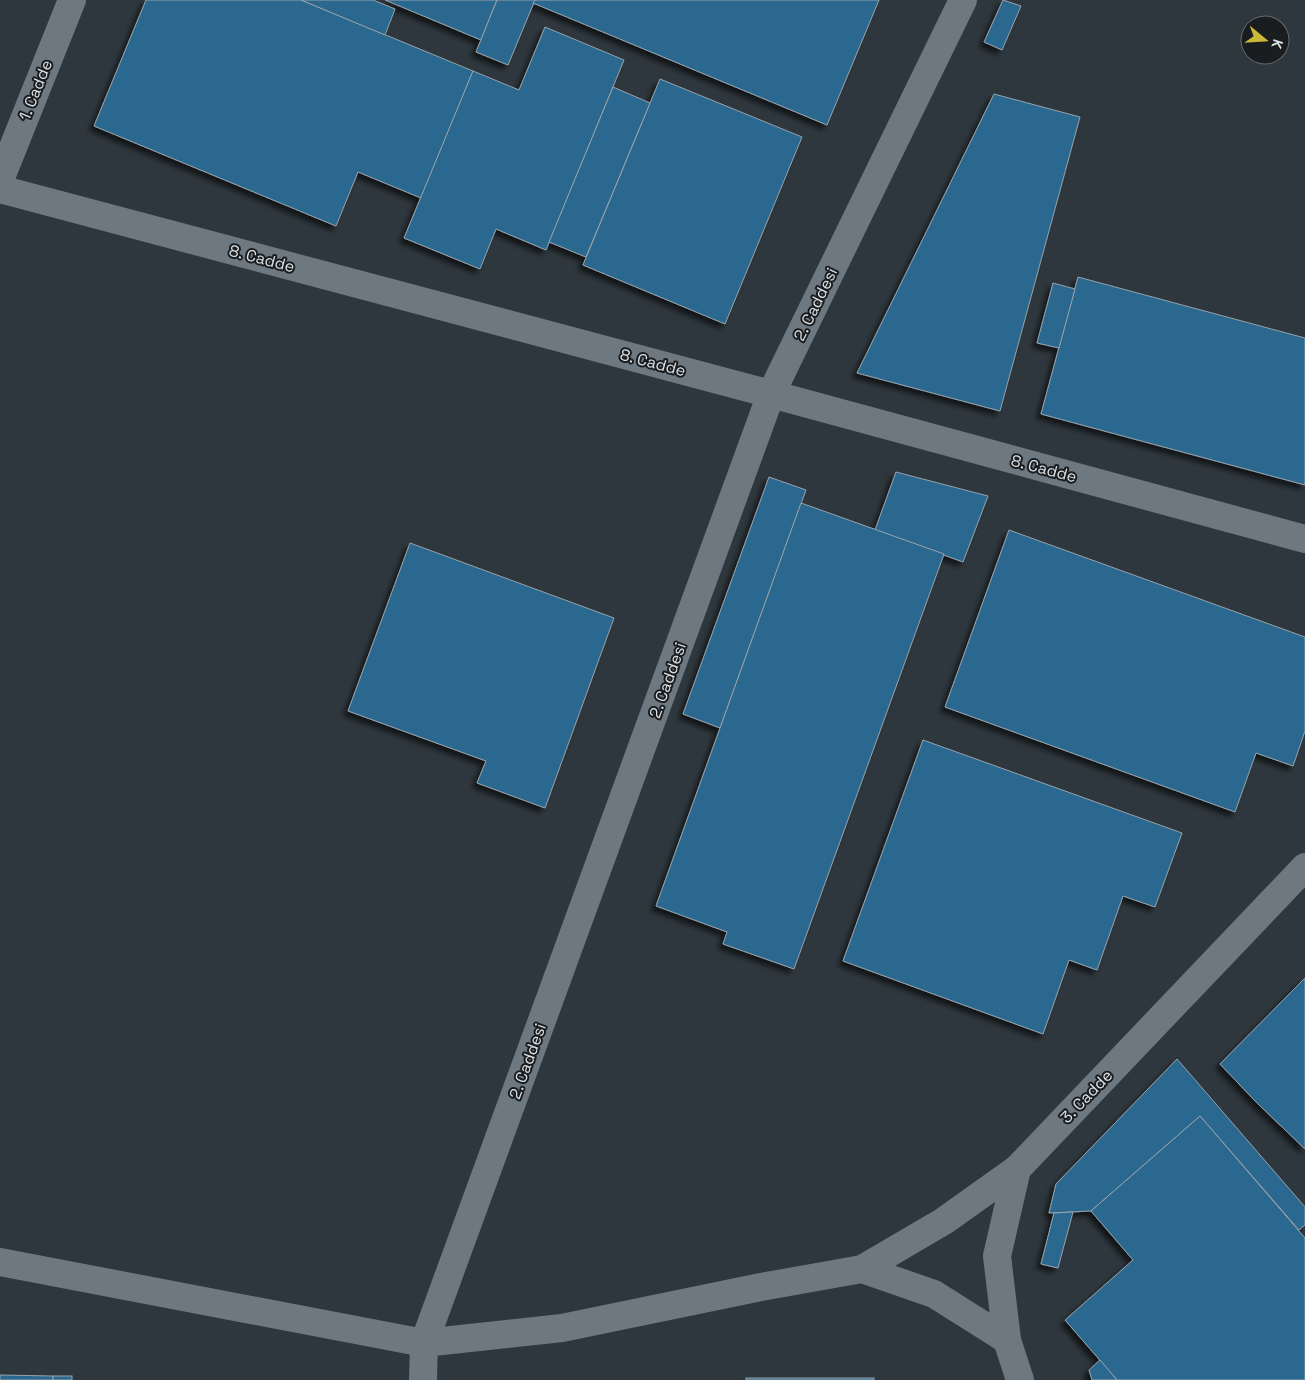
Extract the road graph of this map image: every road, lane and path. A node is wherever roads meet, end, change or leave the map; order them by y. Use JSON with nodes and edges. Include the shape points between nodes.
{"nodes":[{"id":1,"x":72,"y":0,"type":"edge"},
{"id":2,"x":963,"y":0,"type":"edge"},
{"id":3,"x":0,"y":180,"type":"edge"},
{"id":4,"x":0,"y":189,"type":"edge"},
{"id":5,"x":771,"y":394,"type":"junction"},
{"id":6,"x":1305,"y":539,"type":"edge"},
{"id":7,"x":1305,"y":867,"type":"edge"},
{"id":8,"x":1017,"y":1169,"type":"junction"},
{"id":9,"x":0,"y":1262,"type":"edge"},
{"id":10,"x":862,"y":1269,"type":"junction"},
{"id":11,"x":1007,"y":1340,"type":"junction"},
{"id":12,"x":424,"y":1343,"type":"junction"},
{"id":13,"x":423,"y":1380,"type":"edge"},
{"id":14,"x":1020,"y":1380,"type":"edge"}],
"edges":[{"from":1,"to":3,"type":"lane","name":"1. Cadde"},
{"from":2,"to":5,"type":"lane","name":"2. Caddesi"},
{"from":4,"to":5,"type":"lane","name":"8. Cadde"},
{"from":5,"to":6,"type":"lane","name":"8. Cadde"},
{"from":5,"to":12,"type":"lane","name":"2. Caddesi"},
{"from":7,"to":8,"type":"lane","name":"3. Cadde"},
{"from":8,"to":10,"type":"lane","name":"3. Cadde","via":[[944,1221]]},
{"from":8,"to":11,"type":"lane","via":[[997,1256]]},
{"from":9,"to":12,"type":"lane"},
{"from":10,"to":11,"type":"lane","via":[[934,1294]]},
{"from":10,"to":12,"type":"lane","via":[[562,1328]]},
{"from":11,"to":14,"type":"lane"},
{"from":12,"to":13,"type":"lane","name":"2. Caddesi"}]}
